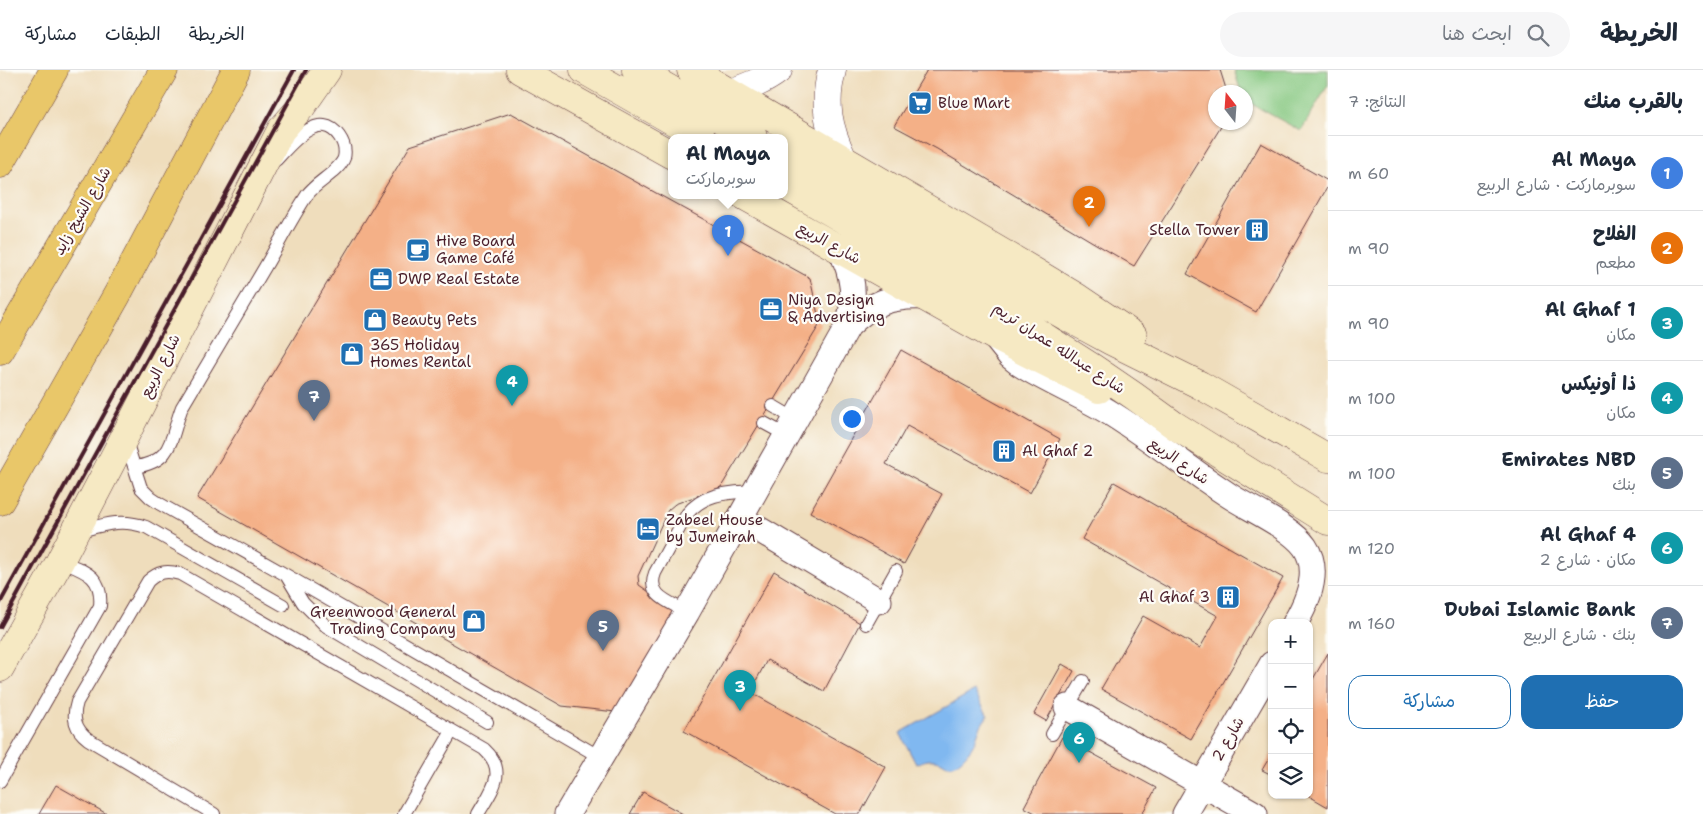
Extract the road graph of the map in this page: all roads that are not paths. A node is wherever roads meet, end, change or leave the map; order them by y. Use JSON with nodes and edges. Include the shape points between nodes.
{"nodes":[{"id":1,"x":54,"y":70,"type":"edge"},
{"id":2,"x":164,"y":70,"type":"edge"},
{"id":3,"x":236,"y":70,"type":"edge"},
{"id":4,"x":314,"y":70,"type":"edge"},
{"id":5,"x":327,"y":70,"type":"edge"},
{"id":6,"x":520,"y":70,"type":"edge"},
{"id":7,"x":584,"y":70,"type":"edge"},
{"id":8,"x":636,"y":70,"type":"edge"},
{"id":9,"x":691,"y":70,"type":"edge"},
{"id":10,"x":778,"y":70,"type":"edge"},
{"id":11,"x":832,"y":70,"type":"edge"},
{"id":12,"x":730,"y":93,"type":"junction"},
{"id":13,"x":281,"y":130,"type":"junction"},
{"id":14,"x":696,"y":134,"type":"edge"},
{"id":15,"x":748,"y":134,"type":"edge"},
{"id":16,"x":668,"y":153,"type":"edge"},
{"id":17,"x":788,"y":157,"type":"edge"},
{"id":18,"x":842,"y":159,"type":"junction"},
{"id":19,"x":0,"y":164,"type":"edge"},
{"id":20,"x":788,"y":188,"type":"edge"},
{"id":21,"x":749,"y":199,"type":"edge"},
{"id":22,"x":243,"y":201,"type":"junction"},
{"id":23,"x":840,"y":249,"type":"junction"},
{"id":24,"x":925,"y":297,"type":"junction"},
{"id":25,"x":1002,"y":325,"type":"junction"},
{"id":26,"x":848,"y":326,"type":"junction"},
{"id":27,"x":0,"y":352,"type":"edge"},
{"id":28,"x":1200,"y":385,"type":"junction"},
{"id":29,"x":773,"y":406,"type":"dead end"},
{"id":30,"x":764,"y":422,"type":"dead end"},
{"id":31,"x":791,"y":427,"type":"junction"},
{"id":32,"x":125,"y":436,"type":"junction"},
{"id":33,"x":1328,"y":458,"type":"edge"},
{"id":34,"x":134,"y":467,"type":"junction"},
{"id":35,"x":755,"y":491,"type":"junction"},
{"id":36,"x":0,"y":502,"type":"edge"},
{"id":37,"x":740,"y":518,"type":"junction"},
{"id":38,"x":1328,"y":520,"type":"edge"},
{"id":39,"x":75,"y":532,"type":"junction"},
{"id":40,"x":60,"y":561,"type":"junction"},
{"id":41,"x":892,"y":569,"type":"dead end"},
{"id":42,"x":286,"y":575,"type":"junction"},
{"id":43,"x":1328,"y":588,"type":"edge"},
{"id":44,"x":875,"y":599,"type":"junction"},
{"id":45,"x":283,"y":605,"type":"dead end"},
{"id":46,"x":686,"y":612,"type":"junction"},
{"id":47,"x":1298,"y":619,"type":"edge"},
{"id":48,"x":862,"y":622,"type":"dead end"},
{"id":49,"x":0,"y":668,"type":"edge"},
{"id":50,"x":1268,"y":671,"type":"edge"},
{"id":51,"x":1086,"y":682,"type":"dead end"},
{"id":52,"x":1071,"y":709,"type":"junction"},
{"id":53,"x":487,"y":722,"type":"dead end"},
{"id":54,"x":452,"y":731,"type":"junction"},
{"id":55,"x":1056,"y":736,"type":"dead end"},
{"id":56,"x":600,"y":757,"type":"junction"},
{"id":57,"x":0,"y":781,"type":"edge"},
{"id":58,"x":1203,"y":783,"type":"junction"},
{"id":59,"x":214,"y":814,"type":"edge"},
{"id":60,"x":404,"y":814,"type":"edge"},
{"id":61,"x":478,"y":814,"type":"edge"},
{"id":62,"x":567,"y":814,"type":"edge"},
{"id":63,"x":1185,"y":814,"type":"edge"},
{"id":64,"x":1255,"y":814,"type":"edge"}],
"edges":[{"from":1,"to":19,"type":"highway"},
{"from":2,"to":27,"type":"highway","name":"شارع الشيخ زايد"},
{"from":3,"to":36,"type":"highway","via":[[117,295]]},
{"from":4,"to":13,"type":"main road"},
{"from":5,"to":13,"type":"main road","name":"شارع الربيع"},
{"from":6,"to":16,"type":"main road"},
{"from":7,"to":14,"type":"main road"},
{"from":8,"to":15,"type":"main road"},
{"from":9,"to":12,"type":"main road"},
{"from":10,"to":12,"type":"street","via":[[751,86]]},
{"from":11,"to":18,"type":"street","via":[[827,93],[828,116]]},
{"from":12,"to":18,"type":"main road"},
{"from":13,"to":22,"type":"main road","name":"شارع الربيع"},
{"from":17,"to":28,"type":"main road","name":"شارع عبدالله عمران تريم","via":[[1111,341]]},
{"from":18,"to":28,"type":"main road","via":[[1078,298]]},
{"from":20,"to":25,"type":"main road","name":"شارع عبدالله عمران تريم"},
{"from":21,"to":23,"type":"main road","name":"شارع الربيع"},
{"from":22,"to":32,"type":"main road","name":"شارع الربيع"},
{"from":22,"to":34,"type":"lane","via":[[276,160],[307,130],[314,127],[331,129],[342,140],[345,148],[341,163],[308,194],[182,407],[171,445],[156,461]]},
{"from":23,"to":24,"type":"main road","name":"شارع الربيع"},
{"from":23,"to":26,"type":"street","via":[[853,287],[854,300]]},
{"from":24,"to":25,"type":"main road","name":"شارع الربيع"},
{"from":24,"to":26,"type":"street","via":[[911,296],[883,302],[858,316]]},
{"from":25,"to":38,"type":"main road","name":"شارع عبدالله عمران تريم","via":[[1093,368],[1174,426]]},
{"from":25,"to":47,"type":"street","name":"شارع الربيع","via":[[1002,346],[1020,364],[1108,412],[1217,488],[1294,536],[1305,547],[1313,578]]},
{"from":26,"to":31,"type":"street"},
{"from":28,"to":33,"type":"main road","name":"شارع عبدالله عمران تريم"},
{"from":29,"to":31,"type":"lane"},
{"from":30,"to":31,"type":"lane"},
{"from":31,"to":35,"type":"street"},
{"from":32,"to":34,"type":"lane"},
{"from":32,"to":39,"type":"main road","name":"شارع الربيع"},
{"from":34,"to":42,"type":"lane","via":[[141,488],[151,498]]},
{"from":35,"to":37,"type":"street"},
{"from":35,"to":46,"type":"lane","via":[[708,497],[687,514],[651,581],[653,590],[662,598]]},
{"from":37,"to":44,"type":"street"},
{"from":37,"to":46,"type":"street"},
{"from":39,"to":40,"type":"main road","name":"شارع الربيع"},
{"from":39,"to":45,"type":"lane","via":[[111,522],[135,523]]},
{"from":40,"to":49,"type":"main road","name":"شارع الربيع"},
{"from":40,"to":57,"type":"lane","via":[[92,577],[101,596],[100,606]]},
{"from":41,"to":44,"type":"lane"},
{"from":42,"to":53,"type":"lane","via":[[303,603],[326,626]]},
{"from":42,"to":56,"type":"lane"},
{"from":43,"to":47,"type":"street"},
{"from":44,"to":48,"type":"lane"},
{"from":46,"to":56,"type":"street"},
{"from":50,"to":58,"type":"street","name":"شارع 2"},
{"from":51,"to":52,"type":"lane"},
{"from":52,"to":55,"type":"lane"},
{"from":52,"to":58,"type":"street"},
{"from":54,"to":59,"type":"lane","via":[[180,574],[162,572],[148,582],[77,702],[74,718],[81,734],[88,739]]},
{"from":54,"to":60,"type":"lane"},
{"from":54,"to":61,"type":"lane","via":[[484,749],[496,764],[495,784]]},
{"from":56,"to":62,"type":"street"},
{"from":58,"to":63,"type":"street","name":"شارع 2"},
{"from":58,"to":64,"type":"street"}]}
